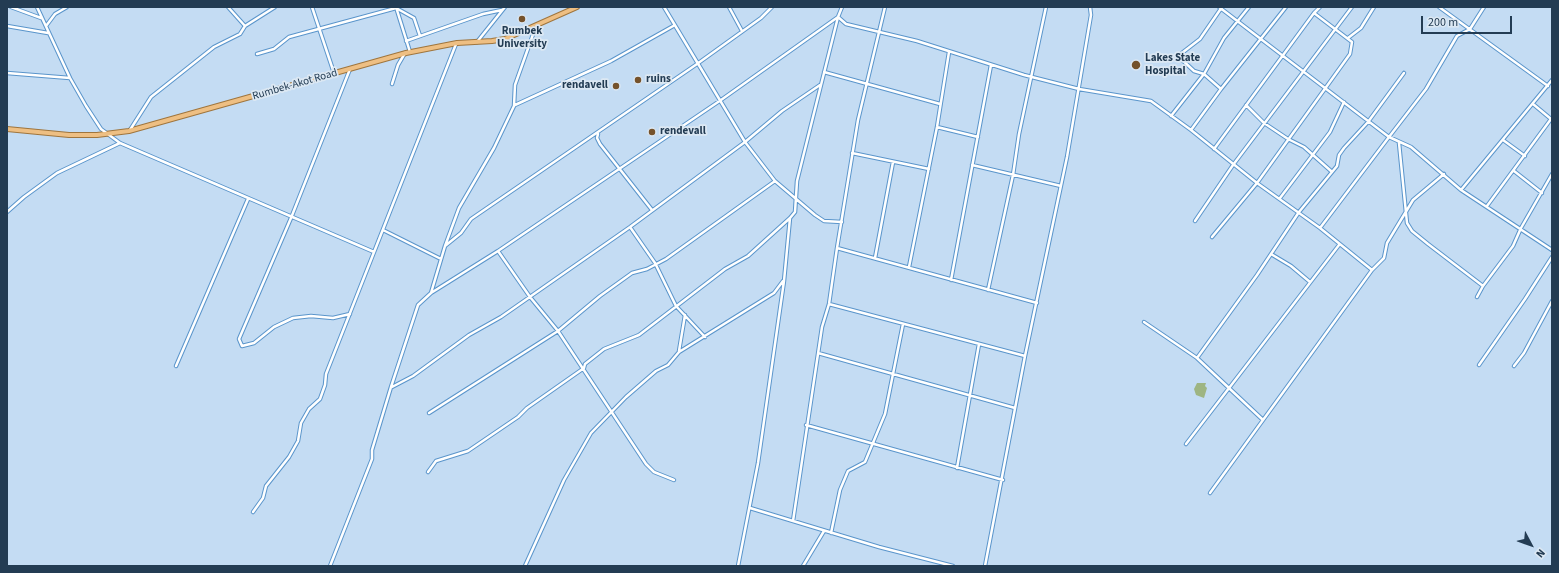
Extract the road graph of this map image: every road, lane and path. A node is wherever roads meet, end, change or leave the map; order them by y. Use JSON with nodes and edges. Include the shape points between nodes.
{"nodes":[{"id":1,"x":11,"y":7,"type":"edge"},
{"id":2,"x":37,"y":7,"type":"edge"},
{"id":3,"x":67,"y":7,"type":"edge"},
{"id":4,"x":228,"y":7,"type":"edge"},
{"id":5,"x":273,"y":7,"type":"edge"},
{"id":6,"x":312,"y":7,"type":"edge"},
{"id":7,"x":505,"y":7,"type":"edge"},
{"id":8,"x":577,"y":7,"type":"edge"},
{"id":9,"x":664,"y":7,"type":"edge"},
{"id":10,"x":729,"y":7,"type":"edge"},
{"id":11,"x":772,"y":7,"type":"edge"},
{"id":12,"x":842,"y":7,"type":"edge"},
{"id":13,"x":885,"y":7,"type":"edge"},
{"id":14,"x":1046,"y":7,"type":"edge"},
{"id":15,"x":1090,"y":7,"type":"edge"},
{"id":16,"x":1249,"y":7,"type":"edge"},
{"id":17,"x":1286,"y":7,"type":"edge"},
{"id":18,"x":1320,"y":7,"type":"edge"},
{"id":19,"x":1352,"y":7,"type":"edge"},
{"id":20,"x":1374,"y":7,"type":"edge"},
{"id":21,"x":1439,"y":7,"type":"edge"},
{"id":22,"x":1484,"y":7,"type":"edge"},
{"id":23,"x":396,"y":8,"type":"edge"},
{"id":24,"x":1220,"y":8,"type":"edge"},
{"id":25,"x":502,"y":10,"type":"junction"},
{"id":26,"x":1314,"y":13,"type":"junction"},
{"id":27,"x":838,"y":16,"type":"junction"},
{"id":28,"x":41,"y":18,"type":"junction"},
{"id":29,"x":1237,"y":23,"type":"junction"},
{"id":30,"x":675,"y":25,"type":"junction"},
{"id":31,"x":7,"y":26,"type":"edge"},
{"id":32,"x":46,"y":26,"type":"junction"},
{"id":33,"x":245,"y":26,"type":"junction"},
{"id":34,"x":536,"y":26,"type":"junction"},
{"id":35,"x":1337,"y":29,"type":"junction"},
{"id":36,"x":1470,"y":29,"type":"junction"},
{"id":37,"x":320,"y":30,"type":"junction"},
{"id":38,"x":742,"y":31,"type":"junction"},
{"id":39,"x":49,"y":33,"type":"junction"},
{"id":40,"x":878,"y":33,"type":"junction"},
{"id":41,"x":420,"y":36,"type":"junction"},
{"id":42,"x":1348,"y":38,"type":"junction"},
{"id":43,"x":1260,"y":39,"type":"junction"},
{"id":44,"x":406,"y":41,"type":"junction"},
{"id":45,"x":476,"y":42,"type":"junction"},
{"id":46,"x":456,"y":43,"type":"junction"},
{"id":47,"x":949,"y":52,"type":"junction"},
{"id":48,"x":408,"y":53,"type":"junction"},
{"id":49,"x":257,"y":54,"type":"dead end"},
{"id":50,"x":1282,"y":56,"type":"junction"},
{"id":51,"x":697,"y":64,"type":"junction"},
{"id":52,"x":991,"y":65,"type":"junction"},
{"id":53,"x":350,"y":69,"type":"junction"},
{"id":54,"x":824,"y":72,"type":"junction"},
{"id":55,"x":1303,"y":72,"type":"junction"},
{"id":56,"x":7,"y":73,"type":"edge"},
{"id":57,"x":1404,"y":73,"type":"dead end"},
{"id":58,"x":334,"y":74,"type":"junction"},
{"id":59,"x":1204,"y":74,"type":"junction"},
{"id":60,"x":1032,"y":77,"type":"junction"},
{"id":61,"x":70,"y":78,"type":"junction"},
{"id":62,"x":1552,"y":80,"type":"edge"},
{"id":63,"x":392,"y":84,"type":"dead end"},
{"id":64,"x":866,"y":84,"type":"junction"},
{"id":65,"x":821,"y":85,"type":"junction"},
{"id":66,"x":1548,"y":86,"type":"junction"},
{"id":67,"x":1326,"y":88,"type":"junction"},
{"id":68,"x":1079,"y":89,"type":"junction"},
{"id":69,"x":1221,"y":89,"type":"junction"},
{"id":70,"x":722,"y":100,"type":"junction"},
{"id":71,"x":1344,"y":102,"type":"junction"},
{"id":72,"x":940,"y":104,"type":"junction"},
{"id":73,"x":1533,"y":104,"type":"junction"},
{"id":74,"x":1246,"y":105,"type":"junction"},
{"id":75,"x":514,"y":106,"type":"junction"},
{"id":76,"x":1171,"y":116,"type":"junction"},
{"id":77,"x":1552,"y":120,"type":"edge"},
{"id":78,"x":1368,"y":122,"type":"junction"},
{"id":79,"x":1264,"y":123,"type":"junction"},
{"id":80,"x":937,"y":127,"type":"junction"},
{"id":81,"x":7,"y":129,"type":"edge"},
{"id":82,"x":1191,"y":130,"type":"junction"},
{"id":83,"x":129,"y":131,"type":"junction"},
{"id":84,"x":599,"y":133,"type":"junction"},
{"id":85,"x":108,"y":134,"type":"junction"},
{"id":86,"x":978,"y":137,"type":"junction"},
{"id":87,"x":1389,"y":137,"type":"junction"},
{"id":88,"x":1288,"y":140,"type":"junction"},
{"id":89,"x":1503,"y":140,"type":"junction"},
{"id":90,"x":745,"y":142,"type":"junction"},
{"id":91,"x":1399,"y":142,"type":"junction"},
{"id":92,"x":120,"y":143,"type":"junction"},
{"id":93,"x":1214,"y":149,"type":"junction"},
{"id":94,"x":852,"y":153,"type":"junction"},
{"id":95,"x":1312,"y":154,"type":"junction"},
{"id":96,"x":1525,"y":156,"type":"junction"},
{"id":97,"x":893,"y":162,"type":"junction"},
{"id":98,"x":972,"y":165,"type":"junction"},
{"id":99,"x":1233,"y":165,"type":"junction"},
{"id":100,"x":621,"y":168,"type":"junction"},
{"id":101,"x":929,"y":169,"type":"junction"},
{"id":102,"x":1331,"y":171,"type":"junction"},
{"id":103,"x":1514,"y":171,"type":"junction"},
{"id":104,"x":1444,"y":174,"type":"junction"},
{"id":105,"x":1552,"y":174,"type":"edge"},
{"id":106,"x":1013,"y":175,"type":"junction"},
{"id":107,"x":775,"y":181,"type":"junction"},
{"id":108,"x":1257,"y":183,"type":"junction"},
{"id":109,"x":1061,"y":186,"type":"junction"},
{"id":110,"x":1461,"y":190,"type":"junction"},
{"id":111,"x":1542,"y":193,"type":"junction"},
{"id":112,"x":1280,"y":198,"type":"junction"},
{"id":113,"x":248,"y":199,"type":"junction"},
{"id":114,"x":795,"y":199,"type":"junction"},
{"id":115,"x":1487,"y":206,"type":"junction"},
{"id":116,"x":652,"y":210,"type":"junction"},
{"id":117,"x":1406,"y":210,"type":"junction"},
{"id":118,"x":7,"y":212,"type":"edge"},
{"id":119,"x":1299,"y":212,"type":"junction"},
{"id":120,"x":292,"y":218,"type":"junction"},
{"id":121,"x":790,"y":218,"type":"junction"},
{"id":122,"x":1195,"y":221,"type":"dead end"},
{"id":123,"x":842,"y":222,"type":"junction"},
{"id":124,"x":630,"y":226,"type":"junction"},
{"id":125,"x":1320,"y":228,"type":"junction"},
{"id":126,"x":1520,"y":228,"type":"junction"},
{"id":127,"x":383,"y":230,"type":"junction"},
{"id":128,"x":1212,"y":237,"type":"dead end"},
{"id":129,"x":1338,"y":245,"type":"junction"},
{"id":130,"x":445,"y":246,"type":"junction"},
{"id":131,"x":837,"y":248,"type":"junction"},
{"id":132,"x":1552,"y":250,"type":"edge"},
{"id":133,"x":498,"y":251,"type":"junction"},
{"id":134,"x":374,"y":252,"type":"junction"},
{"id":135,"x":1271,"y":254,"type":"junction"},
{"id":136,"x":1552,"y":256,"type":"edge"},
{"id":137,"x":876,"y":258,"type":"junction"},
{"id":138,"x":441,"y":259,"type":"junction"},
{"id":139,"x":655,"y":263,"type":"junction"},
{"id":140,"x":909,"y":267,"type":"junction"},
{"id":141,"x":1372,"y":270,"type":"junction"},
{"id":142,"x":951,"y":280,"type":"junction"},
{"id":143,"x":784,"y":281,"type":"junction"},
{"id":144,"x":1310,"y":282,"type":"junction"},
{"id":145,"x":1483,"y":286,"type":"junction"},
{"id":146,"x":988,"y":290,"type":"junction"},
{"id":147,"x":431,"y":294,"type":"junction"},
{"id":148,"x":530,"y":297,"type":"junction"},
{"id":149,"x":1477,"y":297,"type":"dead end"},
{"id":150,"x":1552,"y":301,"type":"edge"},
{"id":151,"x":1037,"y":303,"type":"junction"},
{"id":152,"x":829,"y":304,"type":"junction"},
{"id":153,"x":676,"y":306,"type":"junction"},
{"id":154,"x":350,"y":314,"type":"junction"},
{"id":155,"x":685,"y":314,"type":"junction"},
{"id":156,"x":1144,"y":322,"type":"dead end"},
{"id":157,"x":903,"y":324,"type":"junction"},
{"id":158,"x":558,"y":331,"type":"junction"},
{"id":159,"x":705,"y":337,"type":"junction"},
{"id":160,"x":979,"y":344,"type":"junction"},
{"id":161,"x":679,"y":352,"type":"junction"},
{"id":162,"x":818,"y":353,"type":"junction"},
{"id":163,"x":1025,"y":356,"type":"junction"},
{"id":164,"x":1197,"y":358,"type":"junction"},
{"id":165,"x":1478,"y":364,"type":"dead end"},
{"id":166,"x":176,"y":366,"type":"dead end"},
{"id":167,"x":1514,"y":366,"type":"dead end"},
{"id":168,"x":584,"y":368,"type":"junction"},
{"id":169,"x":892,"y":373,"type":"junction"},
{"id":170,"x":391,"y":387,"type":"junction"},
{"id":171,"x":1230,"y":388,"type":"junction"},
{"id":172,"x":971,"y":396,"type":"junction"},
{"id":173,"x":1015,"y":408,"type":"junction"},
{"id":174,"x":612,"y":412,"type":"junction"},
{"id":175,"x":429,"y":413,"type":"dead end"},
{"id":176,"x":1263,"y":420,"type":"junction"},
{"id":177,"x":806,"y":425,"type":"junction"},
{"id":178,"x":874,"y":444,"type":"junction"},
{"id":179,"x":1186,"y":444,"type":"dead end"},
{"id":180,"x":957,"y":468,"type":"junction"},
{"id":181,"x":428,"y":472,"type":"dead end"},
{"id":182,"x":674,"y":480,"type":"dead end"},
{"id":183,"x":1002,"y":480,"type":"junction"},
{"id":184,"x":1210,"y":492,"type":"dead end"},
{"id":185,"x":750,"y":508,"type":"junction"},
{"id":186,"x":253,"y":512,"type":"dead end"},
{"id":187,"x":793,"y":521,"type":"junction"},
{"id":188,"x":824,"y":531,"type":"junction"},
{"id":189,"x":831,"y":533,"type":"junction"},
{"id":190,"x":330,"y":566,"type":"edge"},
{"id":191,"x":525,"y":566,"type":"edge"},
{"id":192,"x":738,"y":566,"type":"edge"},
{"id":193,"x":803,"y":566,"type":"edge"},
{"id":194,"x":953,"y":566,"type":"edge"},
{"id":195,"x":985,"y":566,"type":"edge"}],
"edges":[{"from":1,"to":28,"type":"street"},
{"from":2,"to":28,"type":"street"},
{"from":3,"to":32,"type":"street","via":[[55,14]]},
{"from":4,"to":33,"type":"street"},
{"from":5,"to":33,"type":"street"},
{"from":6,"to":37,"type":"street"},
{"from":7,"to":25,"type":"street"},
{"from":8,"to":34,"type":"main road","name":"Rumbek-Akot Road"},
{"from":9,"to":30,"type":"street"},
{"from":10,"to":38,"type":"street"},
{"from":11,"to":38,"type":"street","via":[[762,18]]},
{"from":12,"to":27,"type":"street"},
{"from":13,"to":40,"type":"street"},
{"from":14,"to":60,"type":"street"},
{"from":15,"to":68,"type":"street","via":[[1091,15]]},
{"from":16,"to":29,"type":"street"},
{"from":17,"to":43,"type":"street"},
{"from":18,"to":26,"type":"street"},
{"from":19,"to":35,"type":"street"},
{"from":20,"to":42,"type":"street","via":[[1361,28]]},
{"from":21,"to":36,"type":"street"},
{"from":22,"to":36,"type":"street"},
{"from":23,"to":37,"type":"street"},
{"from":23,"to":41,"type":"street","via":[[414,18]]},
{"from":23,"to":44,"type":"street"},
{"from":24,"to":29,"type":"street"},
{"from":24,"to":59,"type":"street","via":[[1200,39],[1178,56],[1194,70]]},
{"from":25,"to":41,"type":"street"},
{"from":25,"to":45,"type":"street"},
{"from":26,"to":35,"type":"street"},
{"from":26,"to":50,"type":"street"},
{"from":27,"to":40,"type":"street","via":[[846,24]]},
{"from":27,"to":54,"type":"street"},
{"from":27,"to":70,"type":"street"},
{"from":28,"to":32,"type":"street"},
{"from":29,"to":43,"type":"street"},
{"from":29,"to":59,"type":"street","via":[[1224,38]]},
{"from":30,"to":51,"type":"street"},
{"from":30,"to":75,"type":"street","via":[[611,61]]},
{"from":31,"to":39,"type":"street"},
{"from":32,"to":39,"type":"street"},
{"from":33,"to":83,"type":"street","via":[[240,34],[214,47],[151,97]]},
{"from":34,"to":45,"type":"main road","name":"Rumbek-Akot Road","via":[[505,39]]},
{"from":34,"to":75,"type":"street","via":[[515,85]]},
{"from":35,"to":42,"type":"street"},
{"from":35,"to":55,"type":"street"},
{"from":36,"to":66,"type":"street"},
{"from":36,"to":87,"type":"street","via":[[1457,36],[1426,89]]},
{"from":37,"to":49,"type":"street","via":[[289,37],[274,49]]},
{"from":37,"to":58,"type":"street"},
{"from":38,"to":51,"type":"street"},
{"from":39,"to":61,"type":"street"},
{"from":40,"to":47,"type":"street"},
{"from":40,"to":64,"type":"street"},
{"from":41,"to":44,"type":"street"},
{"from":42,"to":67,"type":"street","via":[[1352,42],[1350,54]]},
{"from":43,"to":50,"type":"street"},
{"from":43,"to":69,"type":"street"},
{"from":44,"to":48,"type":"street"},
{"from":45,"to":46,"type":"main road","name":"Rumbek-Akot Road"},
{"from":46,"to":48,"type":"main road","name":"Rumbek-Akot Road"},
{"from":46,"to":127,"type":"street"},
{"from":47,"to":52,"type":"street"},
{"from":47,"to":72,"type":"street"},
{"from":48,"to":53,"type":"main road","name":"Rumbek-Akot Road"},
{"from":48,"to":63,"type":"street","via":[[398,65]]},
{"from":50,"to":55,"type":"street"},
{"from":50,"to":74,"type":"street"},
{"from":51,"to":70,"type":"street"},
{"from":51,"to":84,"type":"street"},
{"from":52,"to":60,"type":"street"},
{"from":52,"to":86,"type":"street"},
{"from":53,"to":58,"type":"main road","name":"Rumbek-Akot Road"},
{"from":53,"to":120,"type":"street"},
{"from":54,"to":64,"type":"street"},
{"from":54,"to":65,"type":"street"},
{"from":55,"to":67,"type":"street"},
{"from":55,"to":79,"type":"street"},
{"from":56,"to":61,"type":"street"},
{"from":57,"to":78,"type":"street"},
{"from":58,"to":83,"type":"main road","name":"Rumbek-Akot Road"},
{"from":59,"to":69,"type":"street"},
{"from":59,"to":76,"type":"street"},
{"from":60,"to":68,"type":"street"},
{"from":60,"to":106,"type":"street"},
{"from":61,"to":85,"type":"street","via":[[101,129]]},
{"from":62,"to":66,"type":"street"},
{"from":64,"to":72,"type":"street"},
{"from":64,"to":94,"type":"street"},
{"from":65,"to":90,"type":"street","via":[[782,111]]},
{"from":65,"to":114,"type":"street","via":[[797,181]]},
{"from":66,"to":73,"type":"street"},
{"from":67,"to":71,"type":"street"},
{"from":67,"to":88,"type":"street"},
{"from":68,"to":76,"type":"street","via":[[1151,101]]},
{"from":68,"to":109,"type":"street"},
{"from":69,"to":82,"type":"street"},
{"from":70,"to":90,"type":"street"},
{"from":70,"to":100,"type":"street"},
{"from":71,"to":78,"type":"street"},
{"from":71,"to":95,"type":"street","via":[[1330,132]]},
{"from":72,"to":80,"type":"street"},
{"from":73,"to":77,"type":"street"},
{"from":73,"to":89,"type":"street"},
{"from":74,"to":79,"type":"street"},
{"from":74,"to":93,"type":"street"},
{"from":75,"to":130,"type":"street","via":[[494,148],[459,208]]},
{"from":76,"to":82,"type":"street"},
{"from":77,"to":96,"type":"street"},
{"from":78,"to":87,"type":"street"},
{"from":78,"to":102,"type":"street","via":[[1344,148],[1337,166]]},
{"from":79,"to":88,"type":"street"},
{"from":79,"to":99,"type":"street"},
{"from":80,"to":86,"type":"street"},
{"from":80,"to":101,"type":"street"},
{"from":81,"to":85,"type":"main road","name":"Rumbek-Akot Road"},
{"from":82,"to":93,"type":"street"},
{"from":83,"to":85,"type":"main road","name":"Rumbek-Akot Road"},
{"from":84,"to":100,"type":"street","via":[[597,138],[600,144]]},
{"from":84,"to":130,"type":"street","via":[[471,219],[461,233]]},
{"from":85,"to":92,"type":"street"},
{"from":86,"to":98,"type":"street"},
{"from":87,"to":91,"type":"street"},
{"from":87,"to":125,"type":"street"},
{"from":88,"to":95,"type":"street","via":[[1295,141]]},
{"from":88,"to":108,"type":"street"},
{"from":89,"to":96,"type":"street"},
{"from":89,"to":110,"type":"street"},
{"from":90,"to":107,"type":"street"},
{"from":90,"to":116,"type":"street"},
{"from":91,"to":104,"type":"street","via":[[1411,147]]},
{"from":91,"to":117,"type":"street"},
{"from":92,"to":113,"type":"street"},
{"from":92,"to":118,"type":"street","via":[[50,178]]},
{"from":93,"to":99,"type":"street"},
{"from":94,"to":97,"type":"street"},
{"from":94,"to":123,"type":"street"},
{"from":95,"to":102,"type":"street"},
{"from":95,"to":112,"type":"street"},
{"from":96,"to":103,"type":"street"},
{"from":97,"to":101,"type":"street"},
{"from":97,"to":137,"type":"street"},
{"from":98,"to":106,"type":"street"},
{"from":98,"to":142,"type":"street"},
{"from":99,"to":108,"type":"street"},
{"from":99,"to":122,"type":"street"},
{"from":100,"to":116,"type":"street"},
{"from":100,"to":133,"type":"street"},
{"from":101,"to":140,"type":"street"},
{"from":102,"to":119,"type":"street"},
{"from":103,"to":111,"type":"street"},
{"from":103,"to":115,"type":"street"},
{"from":104,"to":110,"type":"street"},
{"from":104,"to":117,"type":"street","via":[[1413,200]]},
{"from":105,"to":111,"type":"street"},
{"from":106,"to":109,"type":"street"},
{"from":106,"to":146,"type":"street"},
{"from":107,"to":114,"type":"street"},
{"from":107,"to":139,"type":"street","via":[[666,259]]},
{"from":108,"to":112,"type":"street"},
{"from":108,"to":128,"type":"street"},
{"from":109,"to":151,"type":"street"},
{"from":110,"to":115,"type":"street"},
{"from":111,"to":126,"type":"street"},
{"from":112,"to":119,"type":"street"},
{"from":113,"to":120,"type":"street"},
{"from":113,"to":166,"type":"street"},
{"from":114,"to":121,"type":"street","via":[[794,212]]},
{"from":114,"to":123,"type":"street","via":[[824,221]]},
{"from":115,"to":126,"type":"street"},
{"from":116,"to":124,"type":"street"},
{"from":117,"to":141,"type":"street","via":[[1387,244],[1384,258]]},
{"from":117,"to":145,"type":"street","via":[[1407,224],[1412,231]]},
{"from":119,"to":125,"type":"street"},
{"from":119,"to":135,"type":"street"},
{"from":120,"to":134,"type":"street"},
{"from":120,"to":154,"type":"street","via":[[239,339],[242,346],[254,343],[274,327],[293,318],[333,318]]},
{"from":121,"to":143,"type":"street"},
{"from":121,"to":153,"type":"street","via":[[748,256],[724,269]]},
{"from":123,"to":131,"type":"street"},
{"from":124,"to":139,"type":"street"},
{"from":124,"to":148,"type":"street"},
{"from":125,"to":129,"type":"street"},
{"from":126,"to":132,"type":"street"},
{"from":126,"to":145,"type":"street","via":[[1513,246]]},
{"from":127,"to":134,"type":"street"},
{"from":127,"to":138,"type":"street"},
{"from":129,"to":141,"type":"street"},
{"from":129,"to":144,"type":"street"},
{"from":130,"to":138,"type":"street"},
{"from":131,"to":137,"type":"street"},
{"from":131,"to":152,"type":"street"},
{"from":133,"to":147,"type":"street"},
{"from":133,"to":148,"type":"street"},
{"from":134,"to":154,"type":"street"},
{"from":135,"to":144,"type":"street"},
{"from":135,"to":164,"type":"street"},
{"from":136,"to":165,"type":"street","via":[[1525,300]]},
{"from":137,"to":140,"type":"street"},
{"from":138,"to":147,"type":"street"},
{"from":139,"to":153,"type":"street"},
{"from":139,"to":158,"type":"street","via":[[647,269],[632,273]]},
{"from":140,"to":142,"type":"street"},
{"from":141,"to":176,"type":"street"},
{"from":142,"to":146,"type":"street"},
{"from":143,"to":159,"type":"street","via":[[774,293]]},
{"from":143,"to":185,"type":"street"},
{"from":144,"to":171,"type":"street"},
{"from":145,"to":149,"type":"street"},
{"from":146,"to":151,"type":"street"},
{"from":147,"to":170,"type":"street","via":[[418,306]]},
{"from":148,"to":158,"type":"street"},
{"from":148,"to":170,"type":"street","via":[[469,335],[413,376]]},
{"from":150,"to":167,"type":"street","via":[[1524,353]]},
{"from":151,"to":163,"type":"street"},
{"from":152,"to":157,"type":"street"},
{"from":152,"to":162,"type":"street"},
{"from":153,"to":155,"type":"street"},
{"from":153,"to":168,"type":"street","via":[[639,335],[604,349],[585,364]]},
{"from":154,"to":186,"type":"street","via":[[326,374],[320,400],[301,423],[298,441],[290,457],[266,486],[263,498]]},
{"from":155,"to":159,"type":"street"},
{"from":155,"to":161,"type":"street"},
{"from":156,"to":164,"type":"street"},
{"from":157,"to":160,"type":"street"},
{"from":157,"to":169,"type":"street"},
{"from":158,"to":168,"type":"street"},
{"from":158,"to":175,"type":"street"},
{"from":159,"to":161,"type":"street"},
{"from":160,"to":163,"type":"street"},
{"from":160,"to":172,"type":"street"},
{"from":161,"to":174,"type":"street","via":[[668,365],[644,381]]},
{"from":162,"to":169,"type":"street"},
{"from":162,"to":177,"type":"street"},
{"from":163,"to":173,"type":"street"},
{"from":164,"to":171,"type":"street"},
{"from":168,"to":174,"type":"street"},
{"from":168,"to":181,"type":"street","via":[[468,451],[436,461]]},
{"from":169,"to":172,"type":"street"},
{"from":169,"to":178,"type":"street","via":[[885,414]]},
{"from":170,"to":190,"type":"street","via":[[372,450],[372,459]]},
{"from":171,"to":176,"type":"street"},
{"from":171,"to":179,"type":"street"},
{"from":172,"to":173,"type":"street"},
{"from":172,"to":180,"type":"street"},
{"from":173,"to":183,"type":"street"},
{"from":174,"to":182,"type":"street","via":[[646,464],[654,472]]},
{"from":174,"to":191,"type":"street","via":[[591,434],[564,480]]},
{"from":176,"to":184,"type":"street"},
{"from":177,"to":178,"type":"street"},
{"from":177,"to":187,"type":"street"},
{"from":178,"to":180,"type":"street"},
{"from":178,"to":189,"type":"street","via":[[865,462],[848,471],[840,490]]},
{"from":180,"to":183,"type":"street"},
{"from":183,"to":195,"type":"street"},
{"from":185,"to":187,"type":"street"},
{"from":185,"to":192,"type":"street"},
{"from":187,"to":188,"type":"street"},
{"from":188,"to":189,"type":"street"},
{"from":188,"to":193,"type":"street"},
{"from":189,"to":194,"type":"street"}]}
